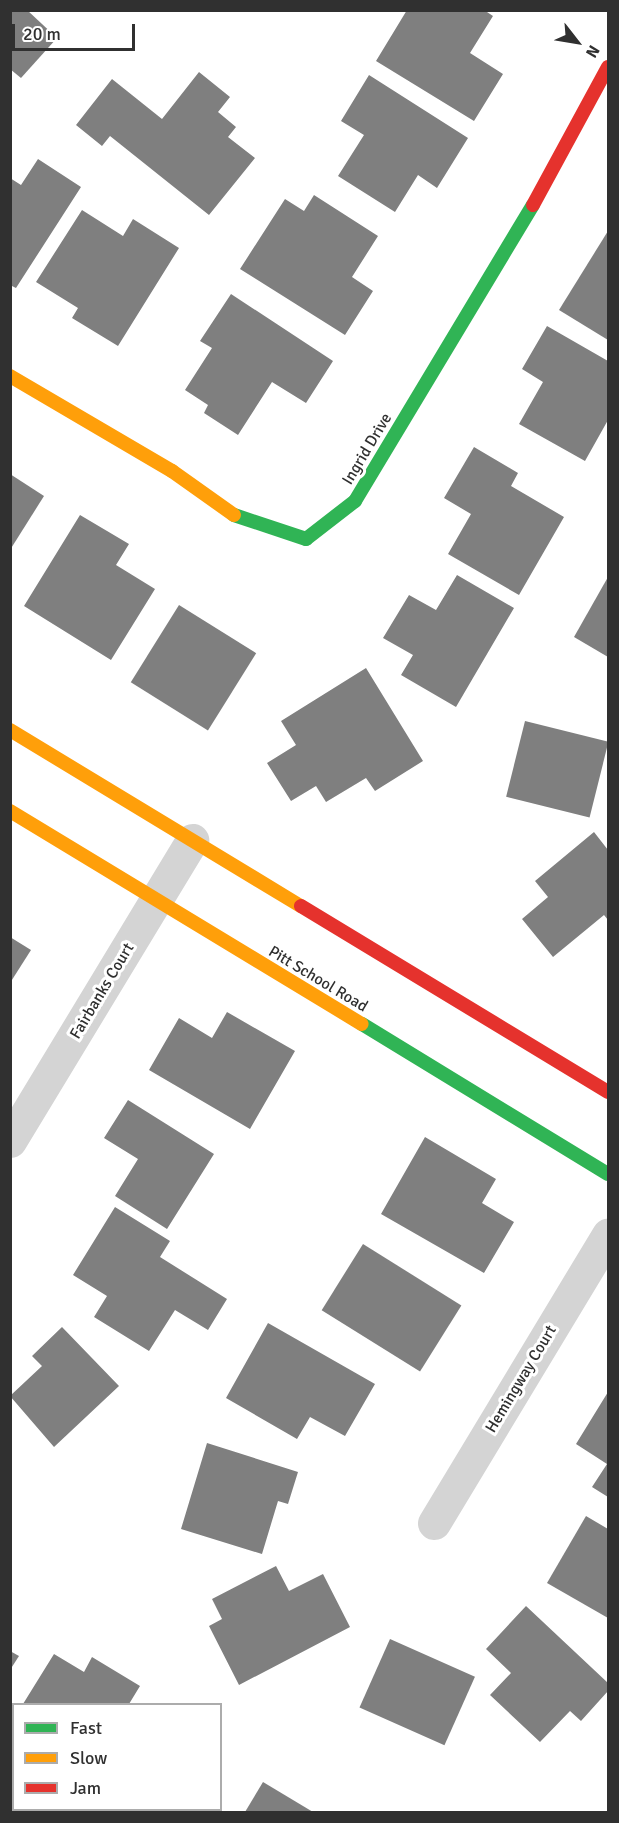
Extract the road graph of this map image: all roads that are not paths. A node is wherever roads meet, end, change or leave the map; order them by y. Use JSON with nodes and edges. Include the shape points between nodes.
{"nodes":[{"id":1,"x":609,"y":67,"type":"edge"},
{"id":2,"x":10,"y":376,"type":"edge"},
{"id":3,"x":10,"y":730,"type":"edge"},
{"id":4,"x":10,"y":811,"type":"edge"},
{"id":5,"x":192,"y":840,"type":"junction"},
{"id":6,"x":156,"y":900,"type":"junction"},
{"id":7,"x":609,"y":1092,"type":"edge"},
{"id":8,"x":10,"y":1141,"type":"edge"},
{"id":9,"x":609,"y":1174,"type":"edge"},
{"id":10,"x":609,"y":1234,"type":"edge"},
{"id":11,"x":434,"y":1523,"type":"dead end"}],
"edges":[{"from":1,"to":2,"type":"main road","name":"Ingrid Drive","via":[[562,156],[355,501],[306,539],[243,521],[172,471]]},
{"from":3,"to":5,"type":"main road"},
{"from":4,"to":6,"type":"main road","name":"Pitt School Road"},
{"from":5,"to":6,"type":"street","name":"Fairbanks Court"},
{"from":5,"to":7,"type":"main road"},
{"from":6,"to":8,"type":"street","name":"Fairbanks Court"},
{"from":6,"to":9,"type":"main road","name":"Pitt School Road"},
{"from":10,"to":11,"type":"street","name":"Hemingway Court"}]}
